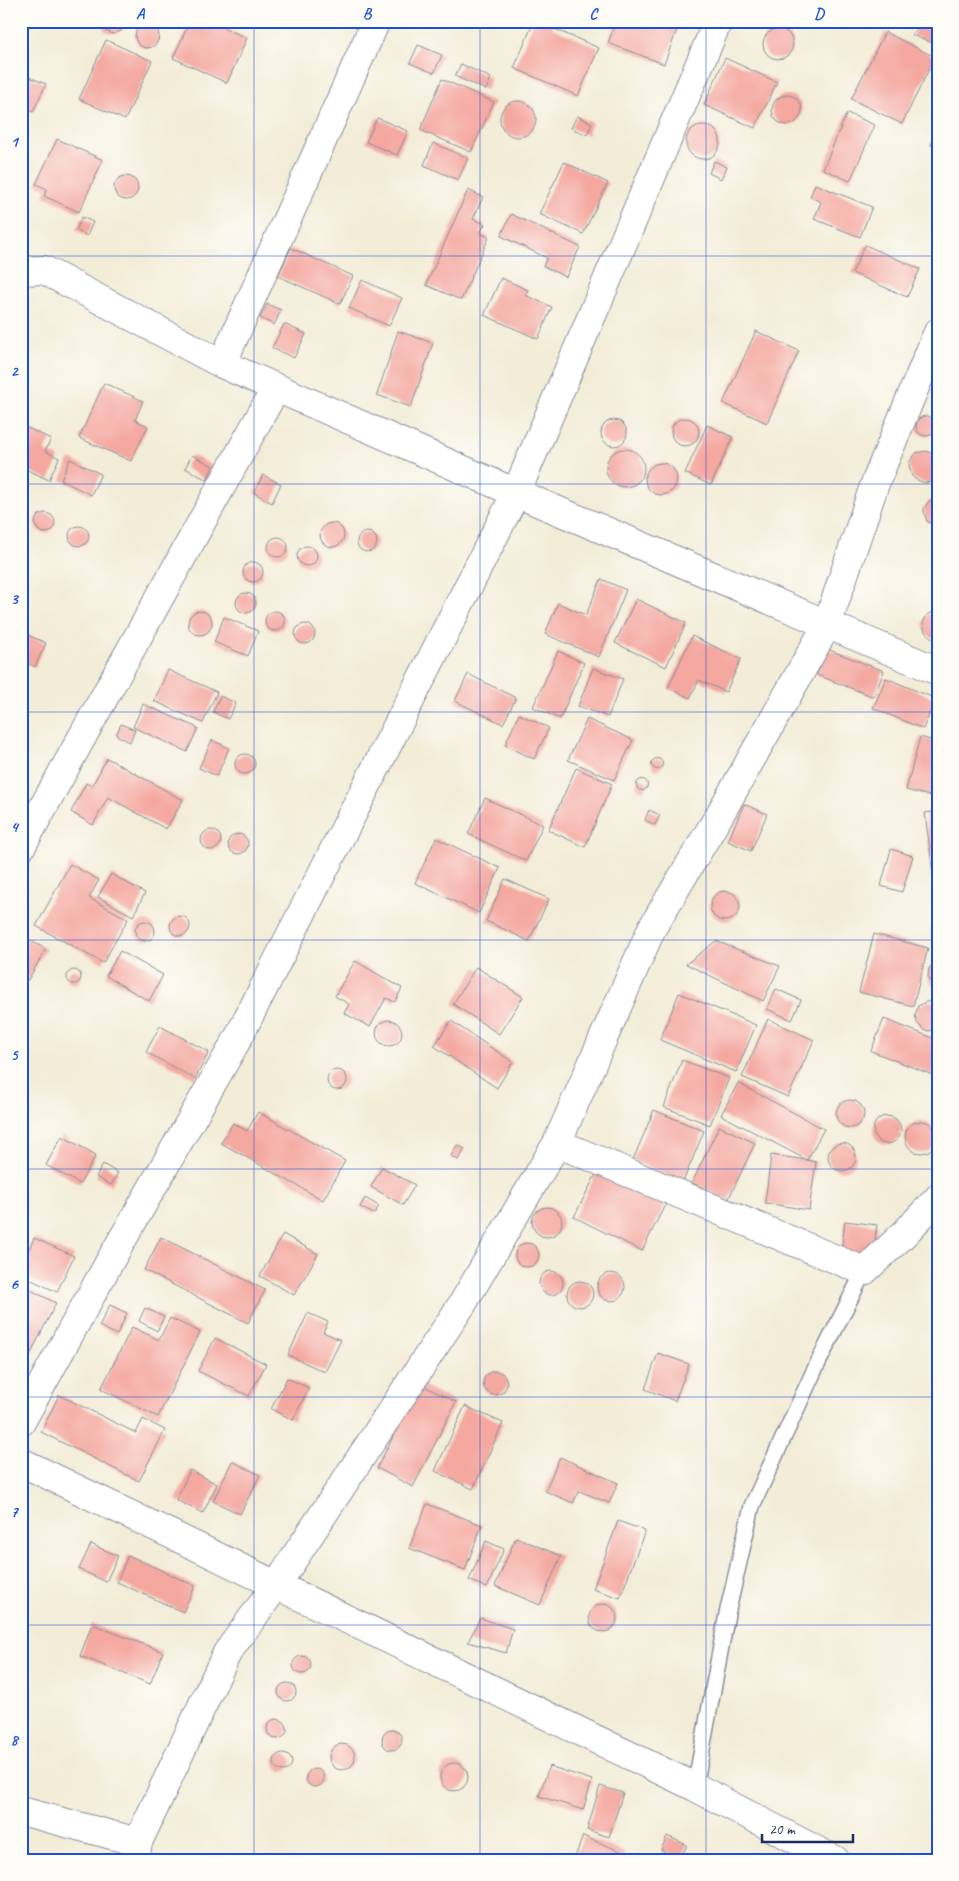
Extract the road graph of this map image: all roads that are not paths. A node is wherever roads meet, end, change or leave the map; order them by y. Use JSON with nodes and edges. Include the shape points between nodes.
{"nodes":[{"id":1,"x":376,"y":21,"type":"edge"},
{"id":2,"x":718,"y":21,"type":"edge"},
{"id":3,"x":21,"y":270,"type":"edge"},
{"id":4,"x":938,"y":332,"type":"edge"},
{"id":5,"x":222,"y":364,"type":"junction"},
{"id":6,"x":276,"y":388,"type":"junction"},
{"id":7,"x":516,"y":493,"type":"junction"},
{"id":8,"x":827,"y":624,"type":"junction"},
{"id":9,"x":938,"y":671,"type":"edge"},
{"id":10,"x":21,"y":848,"type":"edge"},
{"id":11,"x":557,"y":1143,"type":"junction"},
{"id":12,"x":938,"y":1198,"type":"edge"},
{"id":13,"x":864,"y":1270,"type":"junction"},
{"id":14,"x":21,"y":1422,"type":"edge"},
{"id":15,"x":21,"y":1462,"type":"edge"},
{"id":16,"x":277,"y":1584,"type":"junction"},
{"id":17,"x":695,"y":1787,"type":"junction"},
{"id":18,"x":21,"y":1811,"type":"edge"},
{"id":19,"x":136,"y":1851,"type":"edge"},
{"id":20,"x":835,"y":1860,"type":"edge"}],
"edges":[{"from":1,"to":5,"type":"street"},
{"from":2,"to":7,"type":"street"},
{"from":3,"to":5,"type":"street","via":[[44,270]]},
{"from":4,"to":8,"type":"street","via":[[874,486]]},
{"from":5,"to":6,"type":"street"},
{"from":6,"to":7,"type":"street"},
{"from":6,"to":10,"type":"street"},
{"from":7,"to":8,"type":"street"},
{"from":7,"to":14,"type":"street","via":[[237,1040]]},
{"from":8,"to":9,"type":"street"},
{"from":8,"to":11,"type":"street","via":[[652,928]]},
{"from":11,"to":13,"type":"street"},
{"from":11,"to":16,"type":"street","via":[[463,1303]]},
{"from":12,"to":13,"type":"street"},
{"from":13,"to":17,"type":"lane","via":[[752,1506],[727,1614]]},
{"from":15,"to":16,"type":"street"},
{"from":16,"to":17,"type":"street"},
{"from":16,"to":19,"type":"street","via":[[227,1653]]},
{"from":17,"to":20,"type":"street"},
{"from":18,"to":19,"type":"street"}]}
